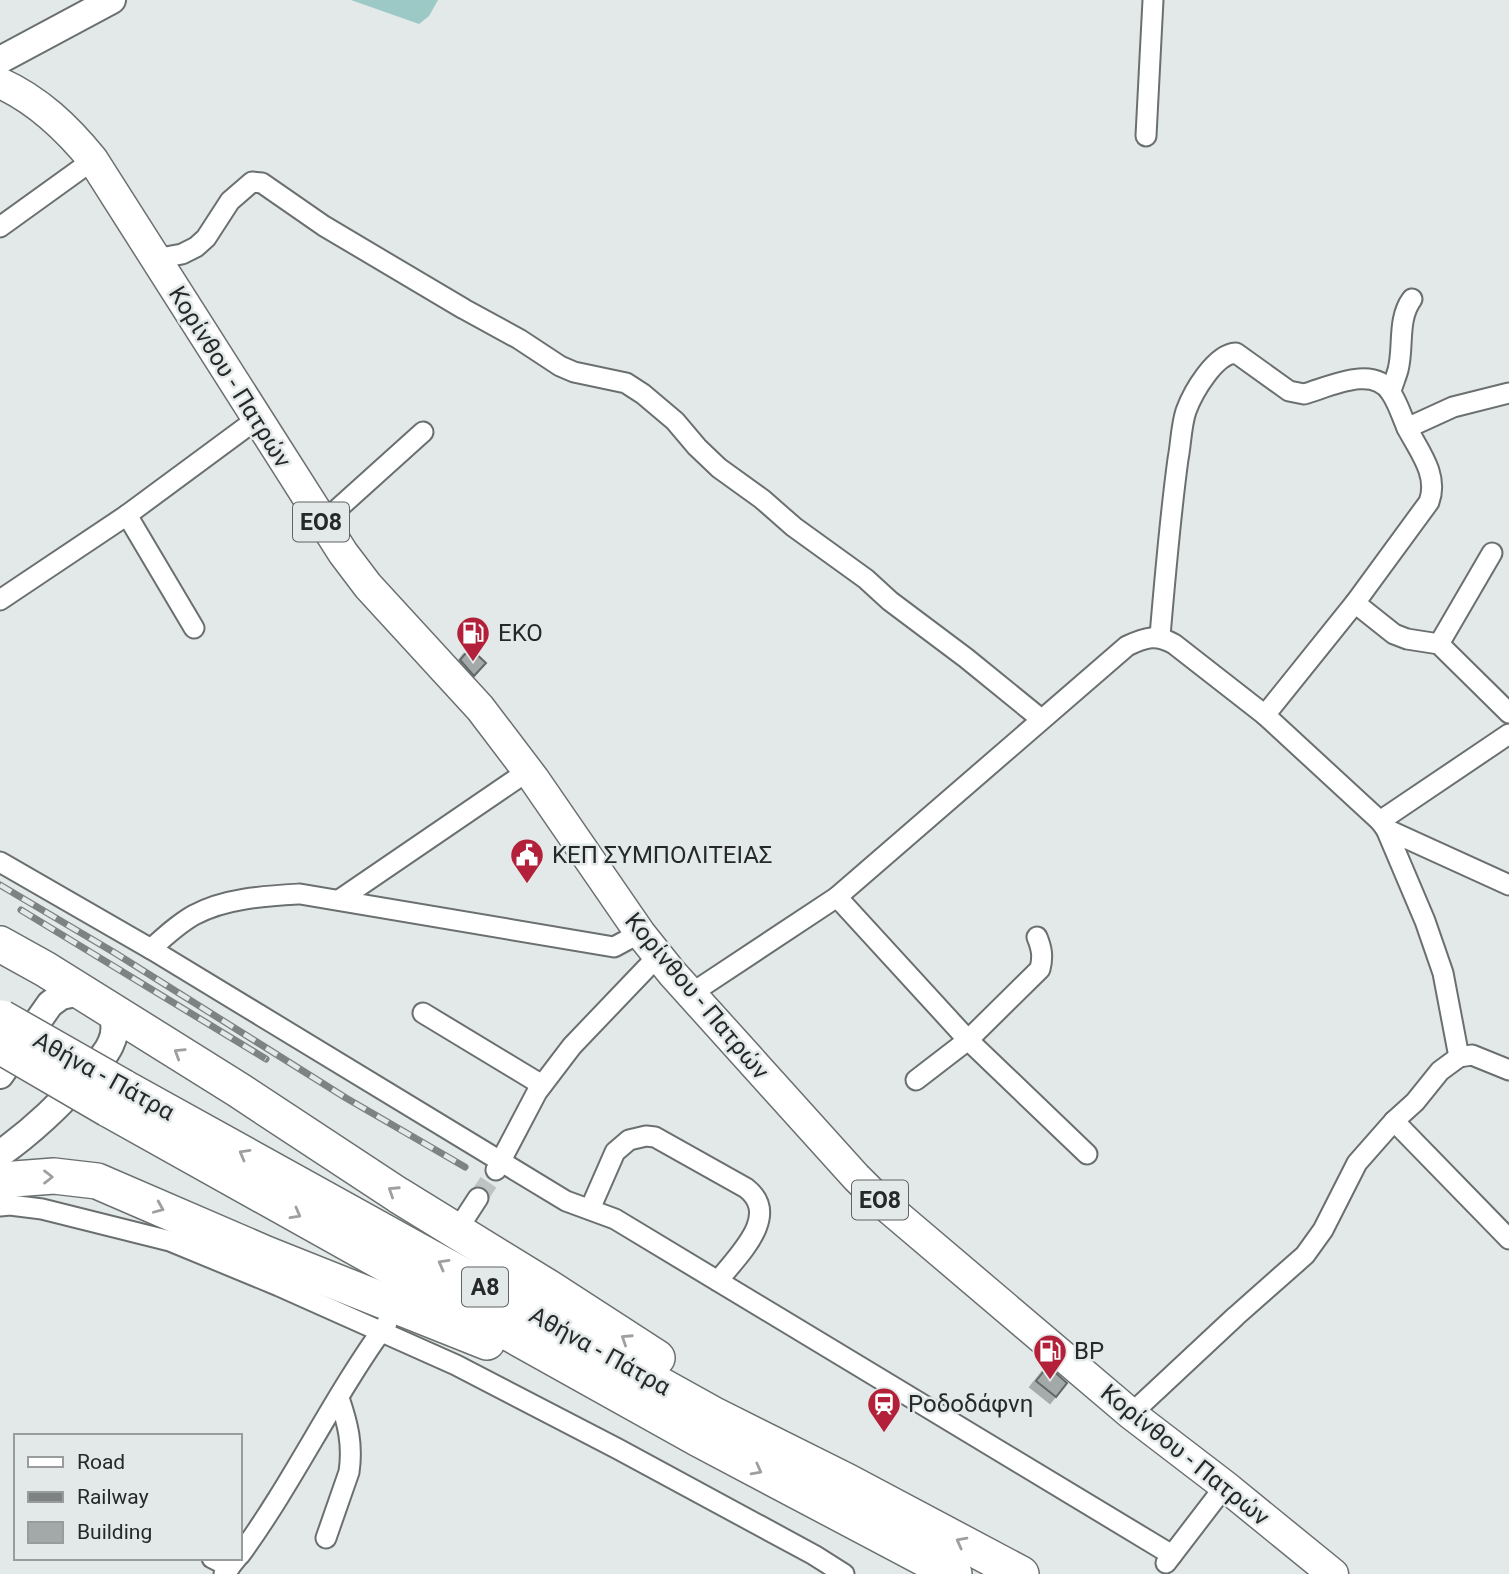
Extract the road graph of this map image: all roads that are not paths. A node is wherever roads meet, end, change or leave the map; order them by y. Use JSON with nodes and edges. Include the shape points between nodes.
{"nodes":[{"id":1,"x":112,"y":0,"type":"edge"},
{"id":2,"x":1153,"y":0,"type":"edge"},
{"id":3,"x":0,"y":60,"type":"edge"},
{"id":4,"x":0,"y":83,"type":"edge"},
{"id":5,"x":1146,"y":136,"type":"dead end"},
{"id":6,"x":93,"y":160,"type":"junction"},
{"id":7,"x":0,"y":227,"type":"edge"},
{"id":8,"x":155,"y":259,"type":"junction"},
{"id":9,"x":1412,"y":299,"type":"dead end"},
{"id":10,"x":1391,"y":391,"type":"junction"},
{"id":11,"x":1509,"y":393,"type":"edge"},
{"id":12,"x":257,"y":419,"type":"junction"},
{"id":13,"x":1407,"y":428,"type":"junction"},
{"id":14,"x":422,"y":432,"type":"dead end"},
{"id":15,"x":127,"y":515,"type":"junction"},
{"id":16,"x":322,"y":523,"type":"junction"},
{"id":17,"x":1492,"y":553,"type":"dead end"},
{"id":18,"x":0,"y":600,"type":"edge"},
{"id":19,"x":1355,"y":603,"type":"junction"},
{"id":20,"x":194,"y":628,"type":"dead end"},
{"id":21,"x":1160,"y":636,"type":"junction"},
{"id":22,"x":1439,"y":645,"type":"junction"},
{"id":23,"x":1509,"y":713,"type":"edge"},
{"id":24,"x":1265,"y":715,"type":"junction"},
{"id":25,"x":1041,"y":719,"type":"junction"},
{"id":26,"x":1509,"y":734,"type":"edge"},
{"id":27,"x":528,"y":771,"type":"junction"},
{"id":28,"x":1383,"y":825,"type":"junction"},
{"id":29,"x":0,"y":862,"type":"edge"},
{"id":30,"x":1509,"y":885,"type":"edge"},
{"id":31,"x":837,"y":897,"type":"junction"},
{"id":32,"x":339,"y":900,"type":"junction"},
{"id":33,"x":640,"y":933,"type":"junction"},
{"id":34,"x":1037,"y":937,"type":"dead end"},
{"id":35,"x":0,"y":944,"type":"edge"},
{"id":36,"x":151,"y":948,"type":"junction"},
{"id":37,"x":658,"y":956,"type":"junction"},
{"id":38,"x":80,"y":992,"type":"junction"},
{"id":39,"x":689,"y":995,"type":"junction"},
{"id":40,"x":112,"y":1012,"type":"junction"},
{"id":41,"x":422,"y":1013,"type":"dead end"},
{"id":42,"x":1,"y":1027,"type":"edge"},
{"id":43,"x":968,"y":1040,"type":"junction"},
{"id":44,"x":1460,"y":1057,"type":"junction"},
{"id":45,"x":1509,"y":1070,"type":"edge"},
{"id":46,"x":0,"y":1075,"type":"edge"},
{"id":47,"x":916,"y":1080,"type":"dead end"},
{"id":48,"x":542,"y":1085,"type":"junction"},
{"id":49,"x":116,"y":1098,"type":"junction"},
{"id":50,"x":1394,"y":1121,"type":"junction"},
{"id":51,"x":0,"y":1154,"type":"edge"},
{"id":52,"x":1087,"y":1154,"type":"dead end"},
{"id":53,"x":498,"y":1166,"type":"junction"},
{"id":54,"x":0,"y":1180,"type":"edge"},
{"id":55,"x":478,"y":1198,"type":"tunnel mouth"},
{"id":56,"x":0,"y":1206,"type":"edge"},
{"id":57,"x":590,"y":1209,"type":"junction"},
{"id":58,"x":465,"y":1218,"type":"dead end"},
{"id":59,"x":1509,"y":1239,"type":"edge"},
{"id":60,"x":718,"y":1281,"type":"junction"},
{"id":61,"x":396,"y":1311,"type":"dead end"},
{"id":62,"x":381,"y":1331,"type":"junction"},
{"id":63,"x":339,"y":1398,"type":"junction"},
{"id":64,"x":1131,"y":1414,"type":"junction"},
{"id":65,"x":697,"y":1438,"type":"junction"},
{"id":66,"x":848,"y":1482,"type":"junction"},
{"id":67,"x":1225,"y":1486,"type":"junction"},
{"id":68,"x":326,"y":1538,"type":"dead end"},
{"id":69,"x":242,"y":1546,"type":"edge"},
{"id":70,"x":844,"y":1574,"type":"edge"},
{"id":71,"x":954,"y":1574,"type":"edge"},
{"id":72,"x":1021,"y":1574,"type":"edge"},
{"id":73,"x":1333,"y":1574,"type":"edge"}],
"edges":[{"from":1,"to":3,"type":"main road"},
{"from":2,"to":5,"type":"street"},
{"from":4,"to":6,"type":"main road","name":"Κορίνθου - Πατρών","number":"ΕΟ8","via":[[47,112]]},
{"from":6,"to":7,"type":"street"},
{"from":6,"to":8,"type":"main road","name":"Κορίνθου - Πατρών","number":"ΕΟ8"},
{"from":8,"to":12,"type":"main road","name":"Κορίνθου - Πατρών","number":"ΕΟ8"},
{"from":8,"to":25,"type":"street","via":[[196,247],[230,201],[252,182],[262,183],[324,226],[560,366],[626,383],[643,394],[719,468]]},
{"from":9,"to":10,"type":"street","via":[[1403,321],[1399,369]]},
{"from":10,"to":13,"type":"street"},
{"from":10,"to":21,"type":"street","via":[[1376,379],[1366,378],[1297,393],[1236,353],[1220,358],[1185,412]]},
{"from":11,"to":13,"type":"street","via":[[1453,407]]},
{"from":12,"to":15,"type":"street"},
{"from":12,"to":16,"type":"main road","name":"Κορίνθου - Πατρών","number":"ΕΟ8"},
{"from":13,"to":19,"type":"street","via":[[1427,465],[1432,494]]},
{"from":14,"to":16,"type":"street"},
{"from":15,"to":18,"type":"street"},
{"from":15,"to":20,"type":"street"},
{"from":16,"to":27,"type":"main road","name":"Κορίνθου - Πατρών","number":"ΕΟ8","via":[[368,586],[472,700]]},
{"from":17,"to":22,"type":"street"},
{"from":19,"to":22,"type":"street","via":[[1394,634]]},
{"from":19,"to":24,"type":"street"},
{"from":21,"to":24,"type":"street"},
{"from":21,"to":25,"type":"street","via":[[1127,646]]},
{"from":22,"to":23,"type":"street"},
{"from":24,"to":28,"type":"street"},
{"from":25,"to":31,"type":"street"},
{"from":26,"to":28,"type":"street"},
{"from":27,"to":32,"type":"street"},
{"from":27,"to":33,"type":"main road","name":"Κορίνθου - Πατρών","number":"ΕΟ8"},
{"from":28,"to":30,"type":"street"},
{"from":28,"to":44,"type":"street","via":[[1443,973]]},
{"from":29,"to":36,"type":"street"},
{"from":31,"to":39,"type":"street"},
{"from":31,"to":43,"type":"street"},
{"from":32,"to":33,"type":"street","via":[[614,947]]},
{"from":32,"to":36,"type":"street","via":[[300,894],[216,905],[194,915]]},
{"from":33,"to":37,"type":"main road","name":"Κορίνθου - Πατρών","number":"ΕΟ8"},
{"from":34,"to":43,"type":"street","via":[[1043,958],[1040,969]]},
{"from":35,"to":38,"type":"highway"},
{"from":36,"to":53,"type":"street"},
{"from":37,"to":39,"type":"main road","name":"Κορίνθου - Πατρών","number":"ΕΟ8"},
{"from":37,"to":48,"type":"street","via":[[572,1046]]},
{"from":38,"to":40,"type":"highway"},
{"from":38,"to":46,"type":"main road","via":[[50,1004]]},
{"from":39,"to":64,"type":"main road","name":"Κορίνθου - Πατρών","number":"ΕΟ8","via":[[856,1177]]},
{"from":40,"to":51,"type":"main road","via":[[111,1045],[58,1107]]},
{"from":66,"to":40,"type":"highway","one_way":true,"via":[[747,1413]]},
{"from":41,"to":48,"type":"street"},
{"from":42,"to":49,"type":"highway","name":"Αθήνα - Πάτρα","number":"Α8","bridge":true},
{"from":43,"to":47,"type":"street"},
{"from":43,"to":52,"type":"street"},
{"from":44,"to":45,"type":"street","via":[[1472,1055]]},
{"from":44,"to":50,"type":"street","via":[[1440,1071]]},
{"from":48,"to":53,"type":"street"},
{"from":49,"to":65,"type":"highway","name":"Αθήνα - Πάτρα","number":"Α8","one_way":true},
{"from":66,"to":49,"type":"highway","name":"Αθήνα - Πάτρα","number":"Α8","one_way":true},
{"from":50,"to":59,"type":"street"},
{"from":50,"to":64,"type":"street","via":[[1357,1163],[1305,1255]]},
{"from":53,"to":57,"type":"street"},
{"from":54,"to":65,"type":"highway","one_way":true,"via":[[54,1176],[97,1181],[496,1345]]},
{"from":55,"to":58,"type":"street"},
{"from":56,"to":62,"type":"street","via":[[42,1209],[170,1241]]},
{"from":57,"to":60,"type":"street","via":[[615,1219]]},
{"from":57,"to":60,"type":"street","via":[[621,1145],[636,1137],[655,1136],[676,1147],[746,1188],[760,1206],[755,1232]]},
{"from":60,"to":67,"type":"street","via":[[1169,1559]]},
{"from":61,"to":62,"type":"street"},
{"from":62,"to":63,"type":"street"},
{"from":62,"to":70,"type":"street","via":[[618,1448]]},
{"from":63,"to":68,"type":"street","via":[[348,1424],[351,1460]]},
{"from":63,"to":69,"type":"street","via":[[279,1499]]},
{"from":64,"to":67,"type":"main road","name":"Κορίνθου - Πατρών","number":"ΕΟ8"},
{"from":65,"to":71,"type":"highway","name":"Αθήνα - Πάτρα","number":"Α8","one_way":true},
{"from":72,"to":66,"type":"highway","name":"Αθήνα - Πάτρα","number":"Α8","one_way":true},
{"from":67,"to":73,"type":"main road","name":"Κορίνθου - Πατρών","number":"ΕΟ8"}]}
